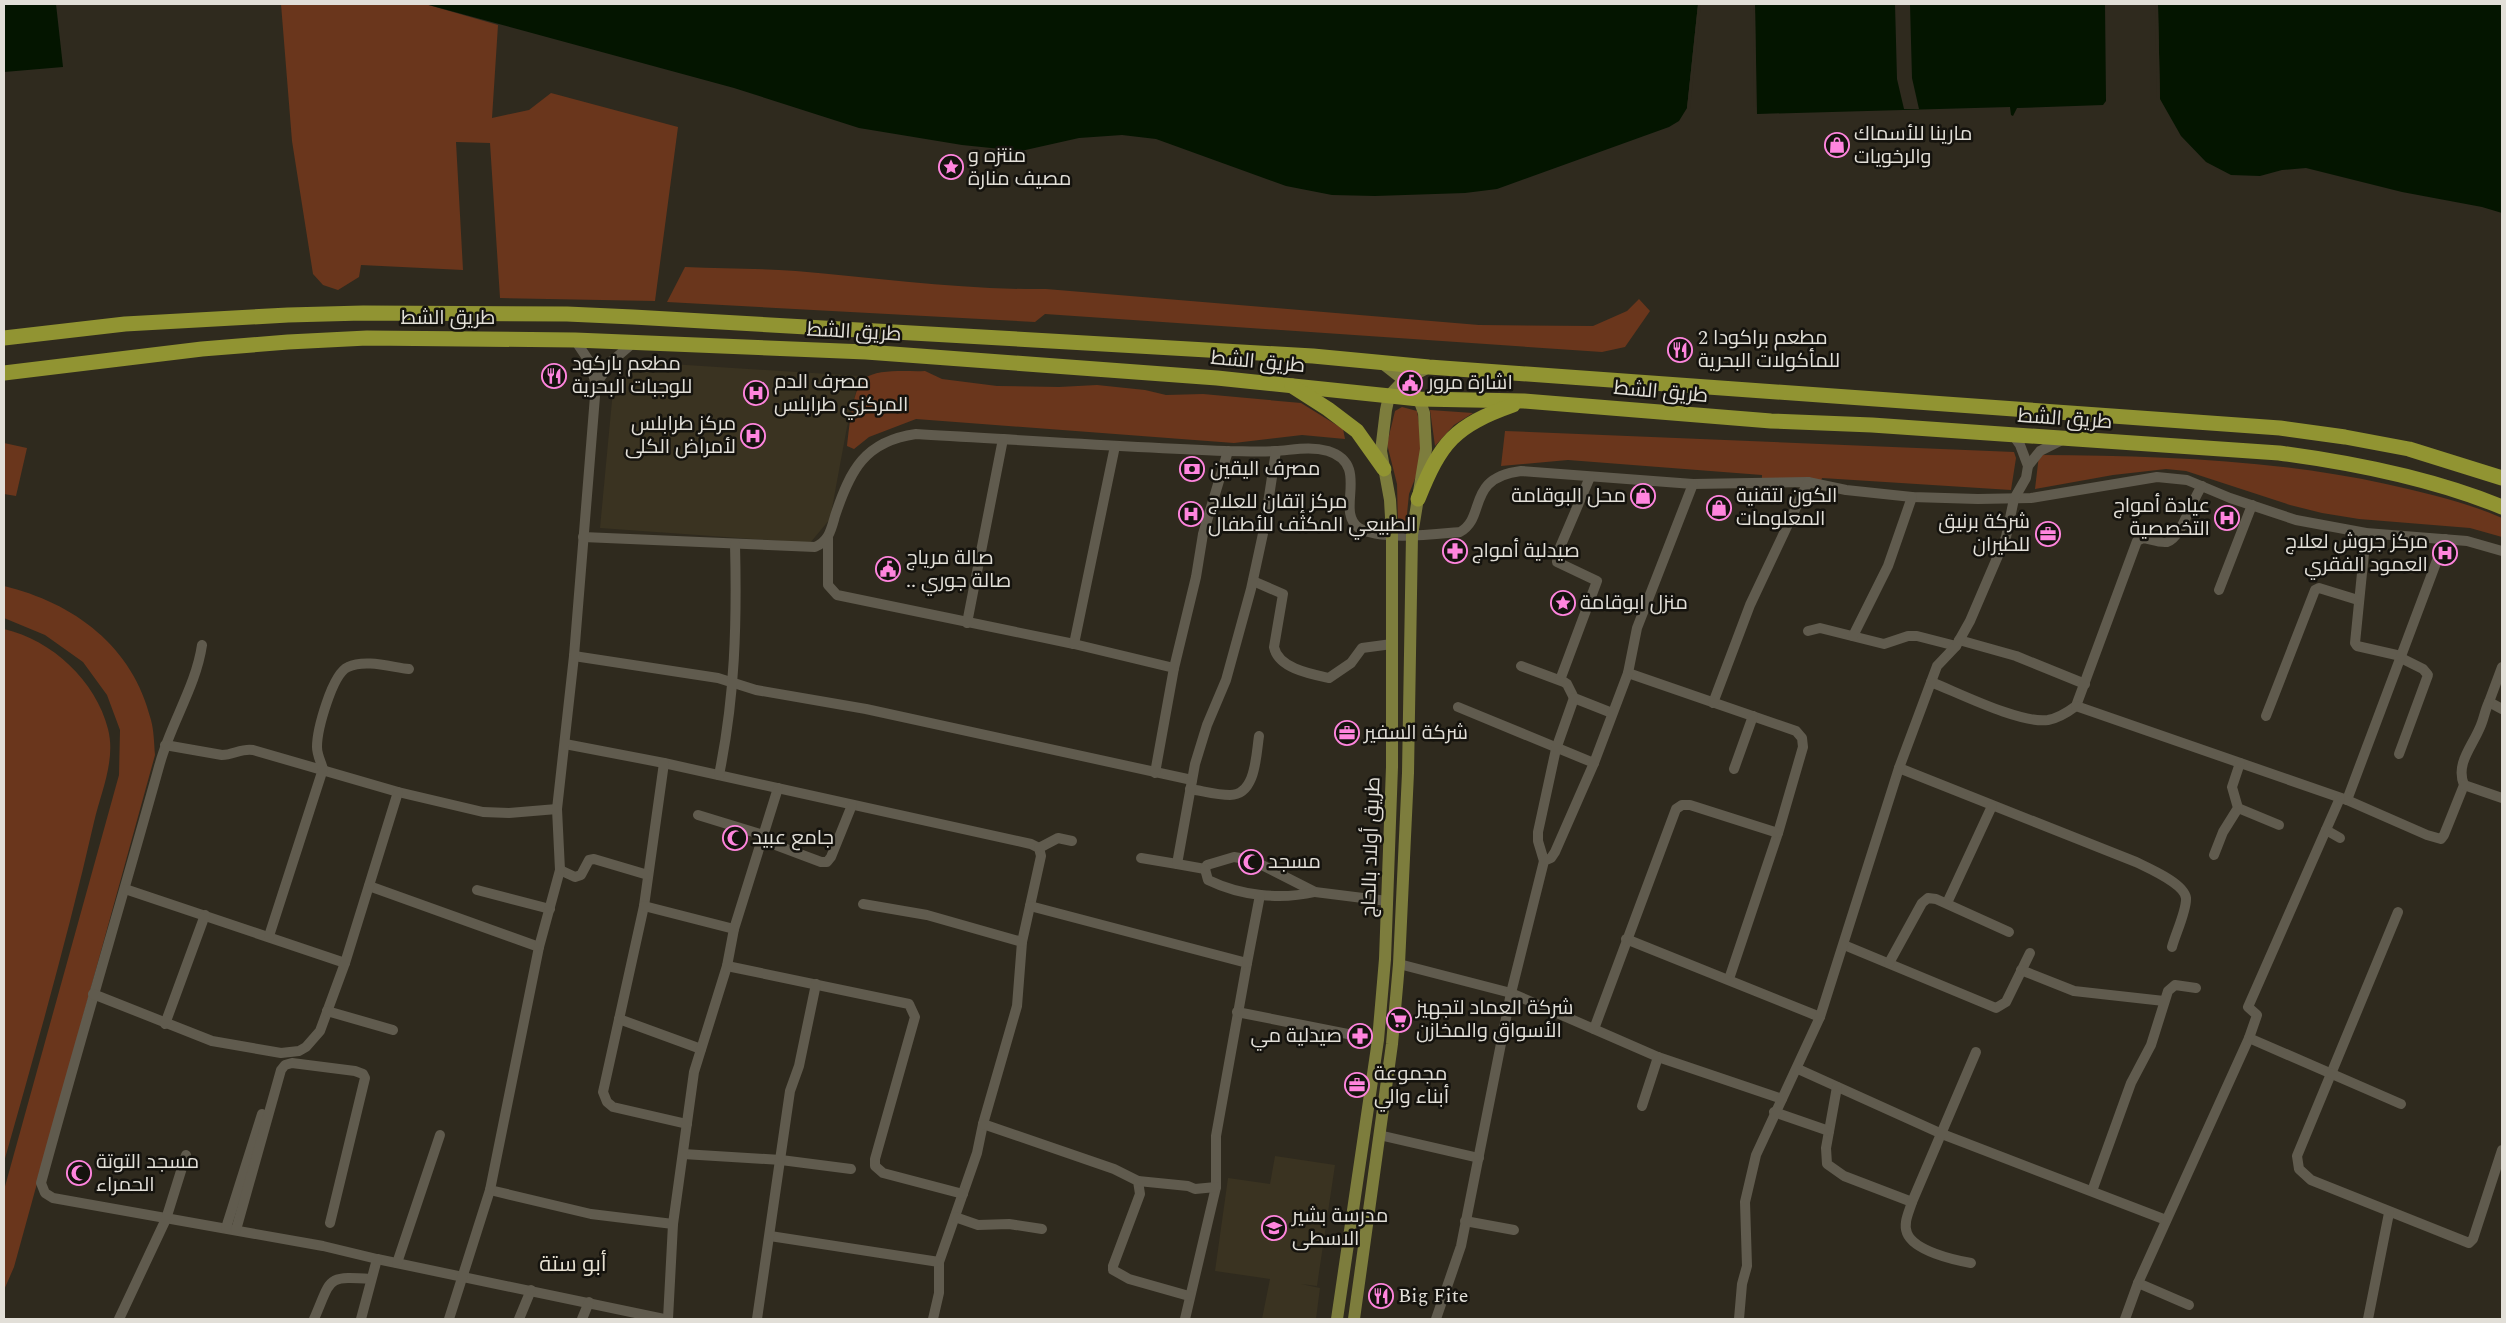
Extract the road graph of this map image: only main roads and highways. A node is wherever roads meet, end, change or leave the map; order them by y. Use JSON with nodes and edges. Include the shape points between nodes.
{"nodes":[{"id":1,"x":4,"y":338,"type":"edge"},
{"id":2,"x":1381,"y":362,"type":"junction"},
{"id":3,"x":1429,"y":367,"type":"junction"},
{"id":4,"x":4,"y":373,"type":"edge"},
{"id":5,"x":1404,"y":380,"type":"junction"},
{"id":6,"x":1288,"y":384,"type":"junction"},
{"id":7,"x":1389,"y":396,"type":"junction"},
{"id":8,"x":1419,"y":399,"type":"junction"},
{"id":9,"x":1524,"y":401,"type":"junction"},
{"id":10,"x":1384,"y":469,"type":"junction"},
{"id":11,"x":2502,"y":478,"type":"edge"},
{"id":12,"x":1418,"y":499,"type":"junction"},
{"id":13,"x":2502,"y":506,"type":"edge"},
{"id":14,"x":1337,"y":1319,"type":"edge"},
{"id":15,"x":1354,"y":1319,"type":"edge"}],
"edges":[{"from":1,"to":2,"type":"highway","name":"طريق الشط","via":[[125,324],[288,314],[567,314]]},
{"from":2,"to":3,"type":"highway","name":"طريق الشط"},
{"from":2,"to":5,"type":"main road","name":"طريق أولاد بالحاج"},
{"from":3,"to":5,"type":"main road"},
{"from":3,"to":11,"type":"highway","name":"طريق الشط","via":[[2280,428],[2409,449]]},
{"from":4,"to":6,"type":"highway","name":"طريق الشط","via":[[202,350],[367,338],[575,340],[866,352]]},
{"from":5,"to":7,"type":"main road"},
{"from":5,"to":8,"type":"main road","name":"طريق أولاد بالحاج"},
{"from":6,"to":7,"type":"highway","name":"طريق الشط"},
{"from":6,"to":10,"type":"highway","via":[[1356,431]]},
{"from":7,"to":8,"type":"highway","name":"طريق الشط"},
{"from":7,"to":10,"type":"main road","name":"طريق أولاد بالحاج","via":[[1382,429]]},
{"from":8,"to":9,"type":"highway","name":"طريق الشط"},
{"from":8,"to":12,"type":"main road","name":"طريق أولاد بالحاج","via":[[1426,429],[1426,449]]},
{"from":9,"to":12,"type":"highway","via":[[1483,415],[1454,435],[1436,457]]},
{"from":9,"to":13,"type":"highway","name":"طريق الشط","via":[[1771,421],[2279,454],[2341,461],[2428,482]]},
{"from":10,"to":14,"type":"main road","name":"طريق أولاد بالحاج","via":[[1392,535],[1392,767],[1387,901],[1378,1040]]},
{"from":12,"to":15,"type":"main road","name":"طريق أولاد بالحاج","via":[[1412,535],[1408,773],[1399,964],[1392,1044]]}]}
